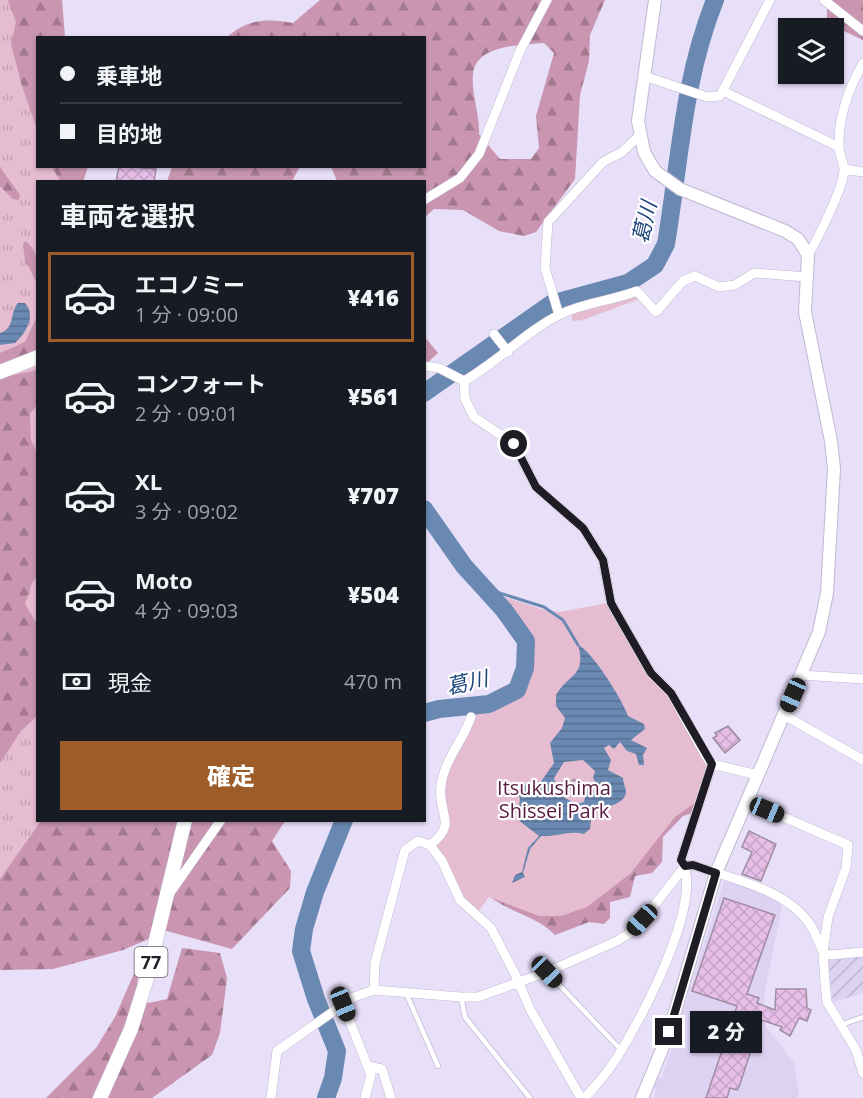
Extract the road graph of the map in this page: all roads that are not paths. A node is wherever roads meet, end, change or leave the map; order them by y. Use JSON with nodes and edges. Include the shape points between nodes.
{"nodes":[{"id":1,"x":548,"y":0,"type":"edge"},
{"id":2,"x":655,"y":0,"type":"edge"},
{"id":3,"x":770,"y":0,"type":"edge"},
{"id":4,"x":824,"y":0,"type":"edge"},
{"id":5,"x":863,"y":31,"type":"edge"},
{"id":6,"x":863,"y":63,"type":"edge"},
{"id":7,"x":644,"y":76,"type":"junction"},
{"id":8,"x":858,"y":81,"type":"edge"},
{"id":9,"x":723,"y":91,"type":"junction"},
{"id":10,"x":639,"y":136,"type":"junction"},
{"id":11,"x":839,"y":147,"type":"junction"},
{"id":12,"x":844,"y":169,"type":"junction"},
{"id":13,"x":863,"y":172,"type":"edge"},
{"id":14,"x":426,"y":199,"type":"edge"},
{"id":15,"x":807,"y":255,"type":"junction"},
{"id":16,"x":807,"y":277,"type":"junction"},
{"id":17,"x":558,"y":313,"type":"junction"},
{"id":18,"x":494,"y":334,"type":"dead end"},
{"id":19,"x":508,"y":352,"type":"junction"},
{"id":20,"x":36,"y":358,"type":"edge"},
{"id":21,"x":426,"y":366,"type":"edge"},
{"id":22,"x":0,"y":372,"type":"edge"},
{"id":23,"x":461,"y":380,"type":"junction"},
{"id":24,"x":802,"y":675,"type":"junction"},
{"id":25,"x":863,"y":679,"type":"edge"},
{"id":26,"x":784,"y":715,"type":"junction"},
{"id":27,"x":471,"y":717,"type":"dead end"},
{"id":28,"x":863,"y":760,"type":"edge"},
{"id":29,"x":712,"y":764,"type":"junction"},
{"id":30,"x":758,"y":775,"type":"junction"},
{"id":31,"x":747,"y":801,"type":"junction"},
{"id":32,"x":185,"y":822,"type":"edge"},
{"id":33,"x":220,"y":822,"type":"edge"},
{"id":34,"x":430,"y":845,"type":"junction"},
{"id":35,"x":685,"y":866,"type":"junction"},
{"id":36,"x":716,"y":873,"type":"junction"},
{"id":37,"x":168,"y":895,"type":"junction"},
{"id":38,"x":823,"y":952,"type":"junction"},
{"id":39,"x":863,"y":952,"type":"edge"},
{"id":40,"x":547,"y":972,"type":"junction"},
{"id":41,"x":517,"y":981,"type":"junction"},
{"id":42,"x":374,"y":990,"type":"junction"},
{"id":43,"x":406,"y":993,"type":"junction"},
{"id":44,"x":461,"y":998,"type":"junction"},
{"id":45,"x":343,"y":1004,"type":"junction"},
{"id":46,"x":863,"y":1017,"type":"edge"},
{"id":47,"x":841,"y":1025,"type":"junction"},
{"id":48,"x":621,"y":1050,"type":"junction"},
{"id":49,"x":391,"y":1065,"type":"dead end"},
{"id":50,"x":368,"y":1066,"type":"junction"},
{"id":51,"x":438,"y":1066,"type":"dead end"},
{"id":52,"x":381,"y":1069,"type":"junction"},
{"id":53,"x":863,"y":1072,"type":"edge"},
{"id":54,"x":100,"y":1098,"type":"edge"},
{"id":55,"x":271,"y":1098,"type":"edge"},
{"id":56,"x":365,"y":1098,"type":"edge"},
{"id":57,"x":391,"y":1098,"type":"edge"},
{"id":58,"x":530,"y":1098,"type":"edge"},
{"id":59,"x":583,"y":1098,"type":"edge"},
{"id":60,"x":642,"y":1098,"type":"edge"}],
"edges":[{"from":1,"to":14,"type":"street","via":[[520,51],[480,154],[460,178]]},
{"from":2,"to":7,"type":"street"},
{"from":3,"to":9,"type":"street"},
{"from":4,"to":5,"type":"street"},
{"from":6,"to":8,"type":"street"},
{"from":7,"to":9,"type":"street","via":[[696,94],[720,96]]},
{"from":7,"to":10,"type":"street"},
{"from":8,"to":11,"type":"street","via":[[844,108]]},
{"from":9,"to":11,"type":"street"},
{"from":10,"to":15,"type":"street","via":[[649,161],[664,179],[785,231],[798,239]]},
{"from":10,"to":17,"type":"street","via":[[622,152],[603,162],[548,222],[545,268]]},
{"from":11,"to":12,"type":"street"},
{"from":12,"to":13,"type":"street"},
{"from":12,"to":15,"type":"street","via":[[837,193]]},
{"from":15,"to":16,"type":"street"},
{"from":16,"to":17,"type":"street","via":[[754,273],[735,285],[719,287],[694,276],[683,282],[656,312],[637,291]]},
{"from":16,"to":24,"type":"street","via":[[805,312],[834,469],[825,615]]},
{"from":17,"to":19,"type":"street"},
{"from":18,"to":19,"type":"street"},
{"from":19,"to":23,"type":"street"},
{"from":20,"to":22,"type":"main road"},
{"from":21,"to":23,"type":"street"},
{"from":23,"to":29,"type":"street","via":[[470,411],[514,444],[536,487],[583,528],[603,560],[611,603],[651,673],[671,693]]},
{"from":24,"to":25,"type":"street"},
{"from":24,"to":26,"type":"street"},
{"from":26,"to":28,"type":"street"},
{"from":26,"to":30,"type":"street"},
{"from":27,"to":34,"type":"street","via":[[466,733],[453,748],[441,786],[447,826],[444,834]]},
{"from":29,"to":30,"type":"street"},
{"from":29,"to":35,"type":"street","via":[[681,860]]},
{"from":30,"to":31,"type":"street"},
{"from":31,"to":36,"type":"street"},
{"from":31,"to":38,"type":"street","via":[[848,845],[846,868],[828,917]]},
{"from":32,"to":37,"type":"main road","number":"77"},
{"from":33,"to":37,"type":"street"},
{"from":34,"to":41,"type":"street","via":[[460,900],[490,928]]},
{"from":34,"to":42,"type":"street","via":[[418,842],[405,850],[375,963]]},
{"from":35,"to":36,"type":"street"},
{"from":35,"to":40,"type":"street","via":[[630,933]]},
{"from":35,"to":48,"type":"street","via":[[686,900],[672,946],[656,987]]},
{"from":36,"to":38,"type":"street","via":[[789,904],[810,924]]},
{"from":36,"to":60,"type":"street","via":[[669,1032]]},
{"from":37,"to":54,"type":"main road","number":"77","via":[[131,1029]]},
{"from":38,"to":39,"type":"street"},
{"from":38,"to":47,"type":"street","via":[[827,1002]]},
{"from":40,"to":41,"type":"street"},
{"from":40,"to":48,"type":"lane"},
{"from":41,"to":44,"type":"street","via":[[478,996]]},
{"from":41,"to":59,"type":"street"},
{"from":42,"to":43,"type":"street"},
{"from":42,"to":45,"type":"street"},
{"from":43,"to":44,"type":"street"},
{"from":43,"to":51,"type":"lane"},
{"from":44,"to":58,"type":"lane","via":[[465,1017]]},
{"from":45,"to":50,"type":"street"},
{"from":45,"to":55,"type":"street","via":[[277,1050]]},
{"from":46,"to":47,"type":"lane"},
{"from":47,"to":53,"type":"street"},
{"from":48,"to":59,"type":"street"},
{"from":49,"to":52,"type":"street"},
{"from":50,"to":52,"type":"street"},
{"from":50,"to":56,"type":"street","via":[[370,1084]]},
{"from":52,"to":57,"type":"street"}]}
